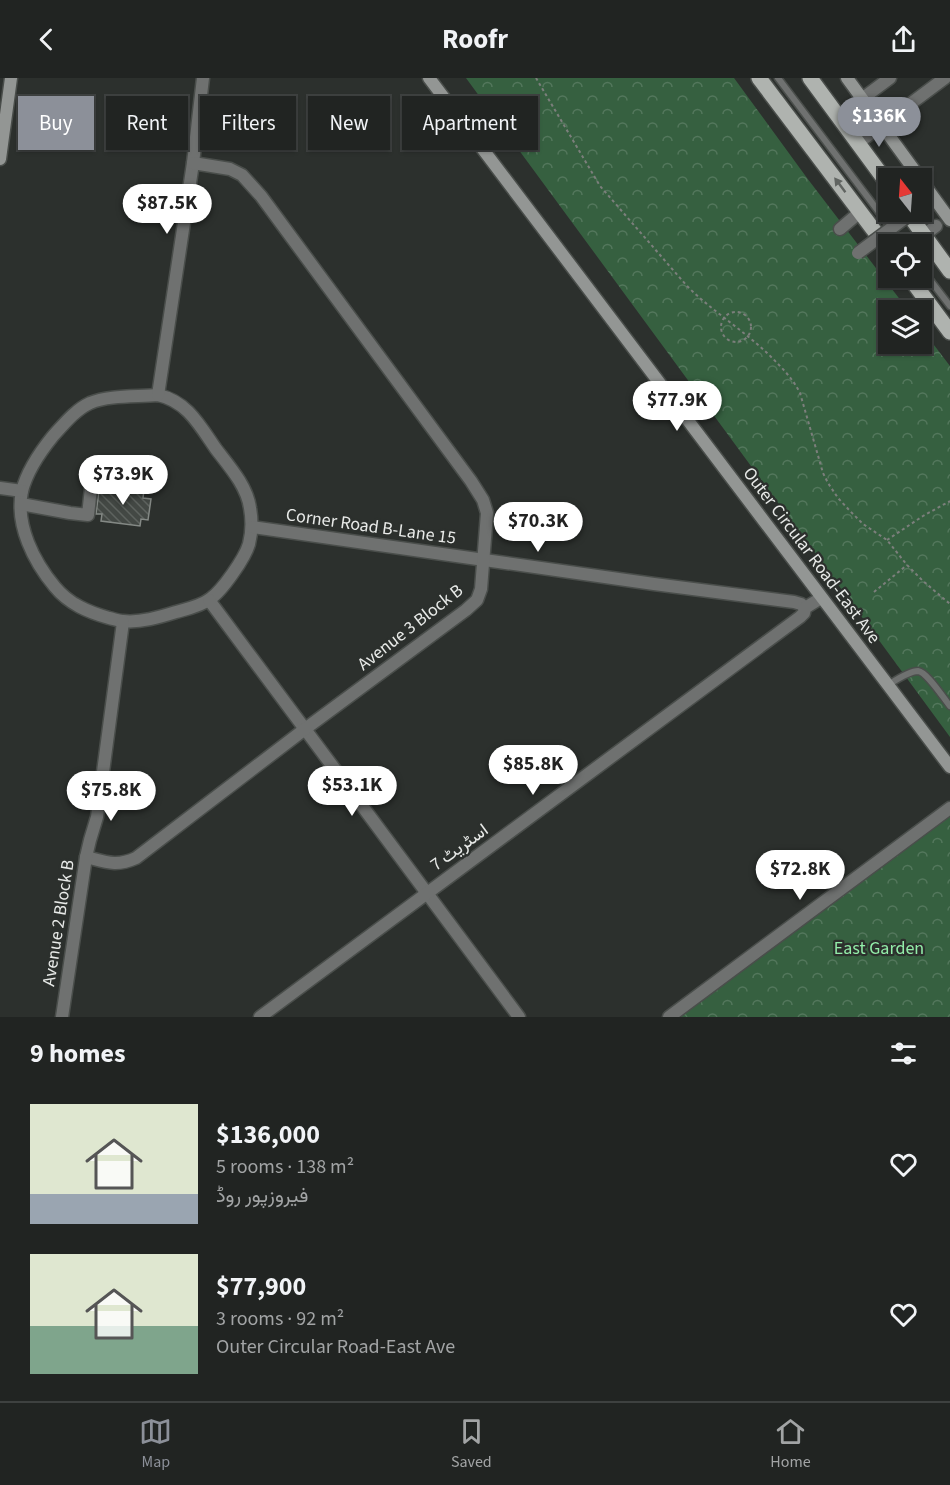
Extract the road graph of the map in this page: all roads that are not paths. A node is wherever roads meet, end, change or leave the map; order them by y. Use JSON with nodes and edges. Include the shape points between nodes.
{"nodes":[{"id":1,"x":11,"y":78,"type":"edge"},
{"id":2,"x":203,"y":78,"type":"edge"},
{"id":3,"x":429,"y":78,"type":"edge"},
{"id":4,"x":759,"y":78,"type":"edge"},
{"id":5,"x":778,"y":78,"type":"edge"},
{"id":6,"x":810,"y":78,"type":"edge"},
{"id":7,"x":847,"y":78,"type":"edge"},
{"id":8,"x":890,"y":78,"type":"edge"},
{"id":9,"x":946,"y":78,"type":"edge"},
{"id":10,"x":950,"y":83,"type":"edge"},
{"id":11,"x":862,"y":99,"type":"junction"},
{"id":12,"x":839,"y":116,"type":"junction"},
{"id":13,"x":881,"y":126,"type":"junction"},
{"id":14,"x":858,"y":143,"type":"junction"},
{"id":15,"x":0,"y":159,"type":"edge"},
{"id":16,"x":193,"y":164,"type":"junction"},
{"id":17,"x":912,"y":168,"type":"edge"},
{"id":18,"x":878,"y":170,"type":"edge"},
{"id":19,"x":932,"y":195,"type":"edge"},
{"id":20,"x":861,"y":212,"type":"junction"},
{"id":21,"x":950,"y":220,"type":"edge"},
{"id":22,"x":899,"y":222,"type":"edge"},
{"id":23,"x":920,"y":222,"type":"edge"},
{"id":24,"x":840,"y":229,"type":"dead end"},
{"id":25,"x":895,"y":234,"type":"edge"},
{"id":26,"x":878,"y":235,"type":"edge"},
{"id":27,"x":858,"y":252,"type":"dead end"},
{"id":28,"x":950,"y":271,"type":"edge"},
{"id":29,"x":932,"y":282,"type":"edge"},
{"id":30,"x":917,"y":288,"type":"edge"},
{"id":31,"x":950,"y":306,"type":"edge"},
{"id":32,"x":950,"y":332,"type":"edge"},
{"id":33,"x":158,"y":395,"type":"junction"},
{"id":34,"x":0,"y":488,"type":"edge"},
{"id":35,"x":91,"y":488,"type":"dead end"},
{"id":36,"x":22,"y":491,"type":"junction"},
{"id":37,"x":21,"y":504,"type":"junction"},
{"id":38,"x":252,"y":527,"type":"junction"},
{"id":39,"x":484,"y":561,"type":"junction"},
{"id":40,"x":820,"y":598,"type":"junction"},
{"id":41,"x":209,"y":600,"type":"junction"},
{"id":42,"x":805,"y":608,"type":"junction"},
{"id":43,"x":123,"y":622,"type":"junction"},
{"id":44,"x":888,"y":685,"type":"junction"},
{"id":45,"x":950,"y":706,"type":"edge"},
{"id":46,"x":306,"y":729,"type":"junction"},
{"id":47,"x":950,"y":767,"type":"edge"},
{"id":48,"x":950,"y":808,"type":"edge"},
{"id":49,"x":86,"y":857,"type":"junction"},
{"id":50,"x":427,"y":893,"type":"junction"},
{"id":51,"x":62,"y":1017,"type":"edge"},
{"id":52,"x":260,"y":1017,"type":"edge"},
{"id":53,"x":519,"y":1017,"type":"edge"},
{"id":54,"x":669,"y":1017,"type":"edge"}],
"edges":[{"from":1,"to":15,"type":"street"},
{"from":2,"to":16,"type":"street"},
{"from":3,"to":40,"type":"street","name":"Outer Circular Road-East Ave"},
{"from":20,"to":4,"type":"main road","one_way":true},
{"from":5,"to":25,"type":"lane"},
{"from":6,"to":12,"type":"main road"},
{"from":7,"to":11,"type":"street"},
{"from":8,"to":11,"type":"street"},
{"from":9,"to":10,"type":"street"},
{"from":9,"to":13,"type":"street"},
{"from":11,"to":12,"type":"street"},
{"from":11,"to":13,"type":"street"},
{"from":12,"to":14,"type":"main road"},
{"from":13,"to":14,"type":"street"},
{"from":13,"to":17,"type":"street"},
{"from":14,"to":18,"type":"main road"},
{"from":16,"to":33,"type":"street"},
{"from":16,"to":39,"type":"street","name":"Avenue 3 Block B","via":[[230,169],[261,196],[457,462],[483,500],[487,513]]},
{"from":19,"to":21,"type":"street"},
{"from":20,"to":24,"type":"street"},
{"from":20,"to":26,"type":"main road"},
{"from":22,"to":27,"type":"street","bridge":true},
{"from":23,"to":28,"type":"main road","via":[[930,230]]},
{"from":29,"to":31,"type":"lane"},
{"from":30,"to":32,"type":"main road"},
{"from":33,"to":36,"type":"street","via":[[104,399],[78,410],[33,464]]},
{"from":33,"to":38,"type":"street","via":[[186,408],[212,443],[244,489]]},
{"from":34,"to":36,"type":"street"},
{"from":35,"to":37,"type":"street","via":[[88,515]]},
{"from":36,"to":37,"type":"street"},
{"from":37,"to":43,"type":"street","via":[[29,546],[58,591],[76,606]]},
{"from":38,"to":39,"type":"street","name":"Corner Road B-Lane 15"},
{"from":38,"to":41,"type":"street","via":[[249,545],[235,569]]},
{"from":39,"to":42,"type":"street","name":"Corner Road B-Lane 15","via":[[794,602]]},
{"from":39,"to":46,"type":"street","name":"Avenue 3 Block B","via":[[477,600]]},
{"from":40,"to":42,"type":"street","name":"اسٹریٹ 7"},
{"from":40,"to":44,"type":"street","name":"Outer Circular Road-East Ave"},
{"from":41,"to":43,"type":"street","via":[[163,616]]},
{"from":41,"to":46,"type":"street"},
{"from":42,"to":50,"type":"street","name":"اسٹریٹ 7","via":[[790,625]]},
{"from":43,"to":49,"type":"street","name":"Avenue 2 Block B","via":[[97,818]]},
{"from":44,"to":45,"type":"lane","via":[[918,671],[925,674]]},
{"from":44,"to":47,"type":"street","name":"Outer Circular Road-East Ave"},
{"from":46,"to":49,"type":"street","name":"Avenue 3 Block B","via":[[136,858],[117,864]]},
{"from":46,"to":50,"type":"street"},
{"from":48,"to":54,"type":"street"},
{"from":49,"to":51,"type":"street","name":"Avenue 2 Block B"},
{"from":50,"to":52,"type":"street","name":"اسٹریٹ 7"},
{"from":50,"to":53,"type":"street"}]}
